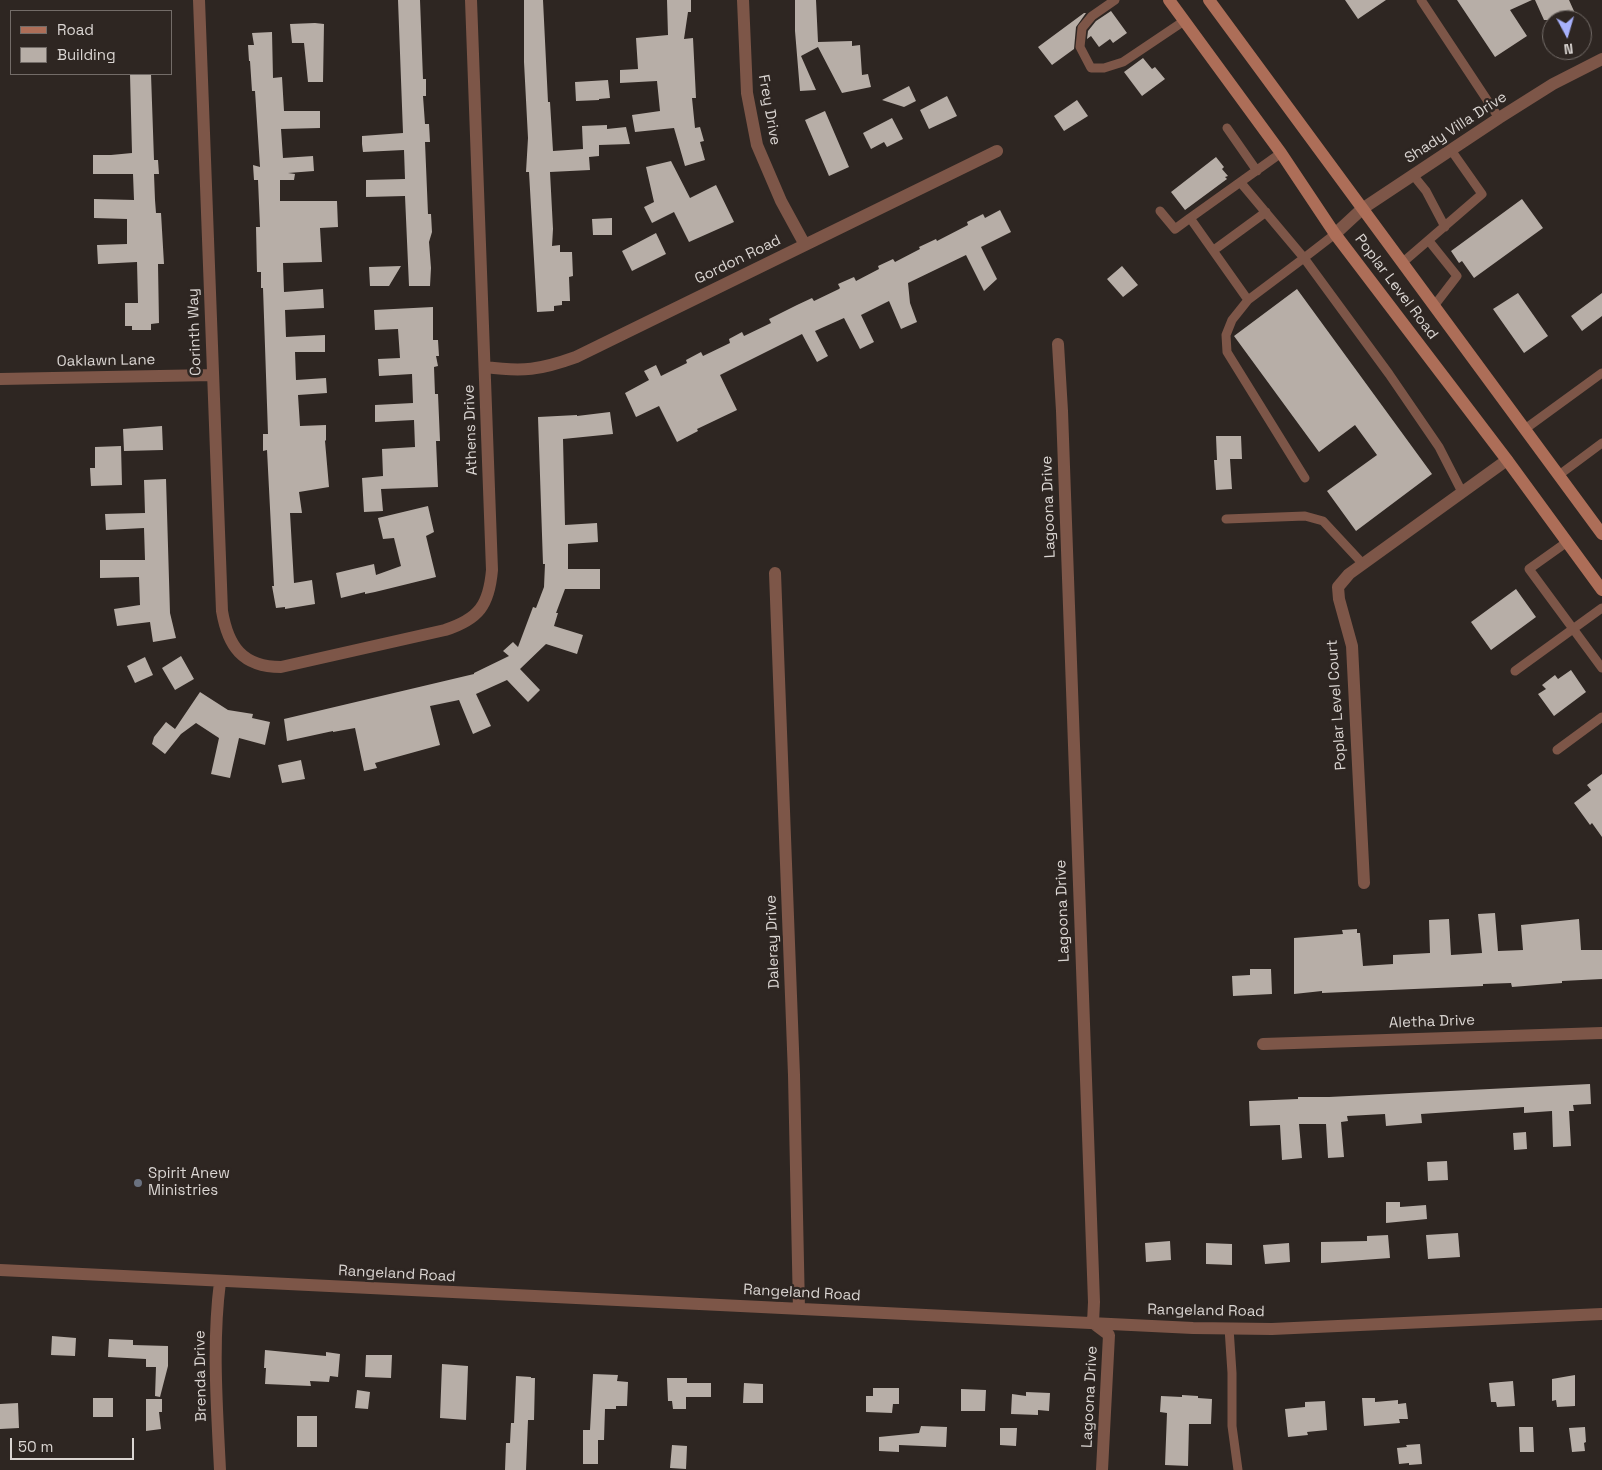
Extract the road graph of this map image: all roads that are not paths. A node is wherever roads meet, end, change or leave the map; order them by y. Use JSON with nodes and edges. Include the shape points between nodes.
{"nodes":[{"id":1,"x":199,"y":0,"type":"edge"},
{"id":2,"x":471,"y":0,"type":"edge"},
{"id":3,"x":743,"y":0,"type":"edge"},
{"id":4,"x":1115,"y":0,"type":"edge"},
{"id":5,"x":1169,"y":0,"type":"edge"},
{"id":6,"x":1209,"y":0,"type":"edge"},
{"id":7,"x":1421,"y":0,"type":"edge"},
{"id":8,"x":1184,"y":21,"type":"junction"},
{"id":9,"x":1602,"y":59,"type":"edge"},
{"id":10,"x":1499,"y":118,"type":"junction"},
{"id":11,"x":1227,"y":128,"type":"dead end"},
{"id":12,"x":1451,"y":150,"type":"junction"},
{"id":13,"x":998,"y":151,"type":"dead end"},
{"id":14,"x":1281,"y":153,"type":"junction"},
{"id":15,"x":1257,"y":170,"type":"junction"},
{"id":16,"x":1413,"y":176,"type":"junction"},
{"id":17,"x":1241,"y":183,"type":"junction"},
{"id":18,"x":1362,"y":209,"type":"junction"},
{"id":19,"x":1160,"y":210,"type":"dead end"},
{"id":20,"x":1266,"y":212,"type":"junction"},
{"id":21,"x":1190,"y":218,"type":"junction"},
{"id":22,"x":1445,"y":226,"type":"junction"},
{"id":23,"x":1335,"y":234,"type":"junction"},
{"id":24,"x":1429,"y":241,"type":"junction"},
{"id":25,"x":805,"y":245,"type":"junction"},
{"id":26,"x":1214,"y":250,"type":"junction"},
{"id":27,"x":1304,"y":258,"type":"junction"},
{"id":28,"x":1402,"y":263,"type":"junction"},
{"id":29,"x":1248,"y":300,"type":"junction"},
{"id":30,"x":1434,"y":306,"type":"junction"},
{"id":31,"x":1058,"y":344,"type":"dead end"},
{"id":32,"x":485,"y":367,"type":"junction"},
{"id":33,"x":1602,"y":373,"type":"edge"},
{"id":34,"x":213,"y":375,"type":"junction"},
{"id":35,"x":0,"y":380,"type":"edge"},
{"id":36,"x":1525,"y":429,"type":"junction"},
{"id":37,"x":1602,"y":444,"type":"edge"},
{"id":38,"x":1506,"y":460,"type":"junction"},
{"id":39,"x":1559,"y":475,"type":"junction"},
{"id":40,"x":1305,"y":478,"type":"dead end"},
{"id":41,"x":1462,"y":492,"type":"junction"},
{"id":42,"x":1226,"y":519,"type":"dead end"},
{"id":43,"x":1602,"y":534,"type":"edge"},
{"id":44,"x":1567,"y":542,"type":"junction"},
{"id":45,"x":1363,"y":564,"type":"junction"},
{"id":46,"x":775,"y":573,"type":"dead end"},
{"id":47,"x":1602,"y":590,"type":"edge"},
{"id":48,"x":1602,"y":608,"type":"edge"},
{"id":49,"x":1573,"y":629,"type":"junction"},
{"id":50,"x":245,"y":656,"type":"joint"},
{"id":51,"x":1602,"y":668,"type":"edge"},
{"id":52,"x":1515,"y":671,"type":"dead end"},
{"id":53,"x":1602,"y":717,"type":"edge"},
{"id":54,"x":1557,"y":750,"type":"dead end"},
{"id":55,"x":1364,"y":883,"type":"dead end"},
{"id":56,"x":1602,"y":1032,"type":"edge"},
{"id":57,"x":1263,"y":1044,"type":"dead end"},
{"id":58,"x":0,"y":1270,"type":"edge"},
{"id":59,"x":220,"y":1282,"type":"junction"},
{"id":60,"x":799,"y":1309,"type":"junction"},
{"id":61,"x":1602,"y":1314,"type":"edge"},
{"id":62,"x":1093,"y":1323,"type":"junction"},
{"id":63,"x":1229,"y":1328,"type":"junction"},
{"id":64,"x":220,"y":1470,"type":"edge"},
{"id":65,"x":1102,"y":1470,"type":"edge"},
{"id":66,"x":1238,"y":1470,"type":"edge"}],
"edges":[{"from":1,"to":34,"type":"street","name":"Corinth Way"},
{"from":2,"to":32,"type":"street","name":"Athens Drive"},
{"from":3,"to":25,"type":"street","name":"Frey Drive","via":[[747,93],[757,145],[781,201]]},
{"from":4,"to":8,"type":"lane","via":[[1092,16],[1082,28],[1080,47],[1091,68],[1123,62]]},
{"from":5,"to":8,"type":"main road","name":"Poplar Level Road"},
{"from":6,"to":18,"type":"main road","name":"Poplar Level Road"},
{"from":7,"to":10,"type":"lane"},
{"from":8,"to":14,"type":"main road","name":"Poplar Level Road"},
{"from":9,"to":10,"type":"street","name":"Shady Villa Drive","via":[[1553,84]]},
{"from":10,"to":12,"type":"street","name":"Shady Villa Drive"},
{"from":11,"to":15,"type":"lane"},
{"from":12,"to":16,"type":"street","name":"Shady Villa Drive"},
{"from":12,"to":22,"type":"lane","via":[[1482,194]]},
{"from":13,"to":25,"type":"street","name":"Gordon Road"},
{"from":14,"to":15,"type":"lane"},
{"from":14,"to":23,"type":"main road","name":"Poplar Level Road"},
{"from":15,"to":17,"type":"lane"},
{"from":16,"to":18,"type":"street","name":"Shady Villa Drive"},
{"from":16,"to":22,"type":"lane","via":[[1426,191]]},
{"from":17,"to":20,"type":"lane"},
{"from":17,"to":21,"type":"lane"},
{"from":18,"to":23,"type":"street","name":"Shady Villa Drive"},
{"from":18,"to":28,"type":"main road","name":"Poplar Level Road"},
{"from":19,"to":21,"type":"lane","via":[[1175,229]]},
{"from":20,"to":26,"type":"lane"},
{"from":20,"to":27,"type":"lane"},
{"from":21,"to":26,"type":"lane"},
{"from":22,"to":24,"type":"lane"},
{"from":23,"to":27,"type":"lane"},
{"from":23,"to":38,"type":"main road","name":"Poplar Level Road"},
{"from":24,"to":28,"type":"lane"},
{"from":24,"to":30,"type":"lane","via":[[1457,276]]},
{"from":25,"to":32,"type":"street","name":"Gordon Road","via":[[576,358],[533,370]]},
{"from":26,"to":29,"type":"lane"},
{"from":27,"to":29,"type":"lane"},
{"from":27,"to":41,"type":"lane","via":[[1439,447]]},
{"from":28,"to":30,"type":"main road","name":"Poplar Level Road"},
{"from":29,"to":40,"type":"lane","via":[[1232,320],[1226,335],[1227,352]]},
{"from":30,"to":36,"type":"main road","name":"Poplar Level Road"},
{"from":31,"to":62,"type":"street","name":"Lagoona Drive"},
{"from":32,"to":50,"type":"street","name":"Athens Drive","via":[[492,570],[491,585],[481,608],[460,625],[445,630],[281,667],[259,664]]},
{"from":33,"to":36,"type":"lane"},
{"from":34,"to":35,"type":"street","name":"Oaklawn Lane"},
{"from":34,"to":50,"type":"street","name":"Corinth Way","via":[[222,611],[233,646]]},
{"from":36,"to":39,"type":"main road","name":"Poplar Level Road"},
{"from":37,"to":39,"type":"lane"},
{"from":38,"to":41,"type":"street","name":"Poplar Level Court"},
{"from":38,"to":44,"type":"main road","name":"Poplar Level Road"},
{"from":39,"to":43,"type":"main road","name":"Poplar Level Road"},
{"from":41,"to":45,"type":"street","name":"Poplar Level Court"},
{"from":42,"to":45,"type":"lane","via":[[1305,516],[1323,522]]},
{"from":44,"to":47,"type":"main road","name":"Poplar Level Road"},
{"from":44,"to":49,"type":"lane","via":[[1529,569]]},
{"from":45,"to":55,"type":"street","name":"Poplar Level Court","via":[[1338,587],[1352,646]]},
{"from":46,"to":60,"type":"street","name":"Daleray Drive","via":[[794,1075]]},
{"from":48,"to":49,"type":"lane"},
{"from":49,"to":51,"type":"lane"},
{"from":49,"to":52,"type":"lane"},
{"from":53,"to":54,"type":"lane"},
{"from":56,"to":57,"type":"street","name":"Aletha Drive"},
{"from":58,"to":59,"type":"street","name":"Rangeland Road"},
{"from":59,"to":60,"type":"street","name":"Rangeland Road"},
{"from":59,"to":64,"type":"street","name":"Brenda Drive","via":[[216,1327]]},
{"from":60,"to":62,"type":"street","name":"Rangeland Road"},
{"from":61,"to":63,"type":"street","name":"Rangeland Road"},
{"from":62,"to":63,"type":"street","name":"Rangeland Road"},
{"from":62,"to":65,"type":"street","name":"Lagoona Drive","via":[[1109,1335]]},
{"from":63,"to":66,"type":"lane","via":[[1232,1426]]}]}
